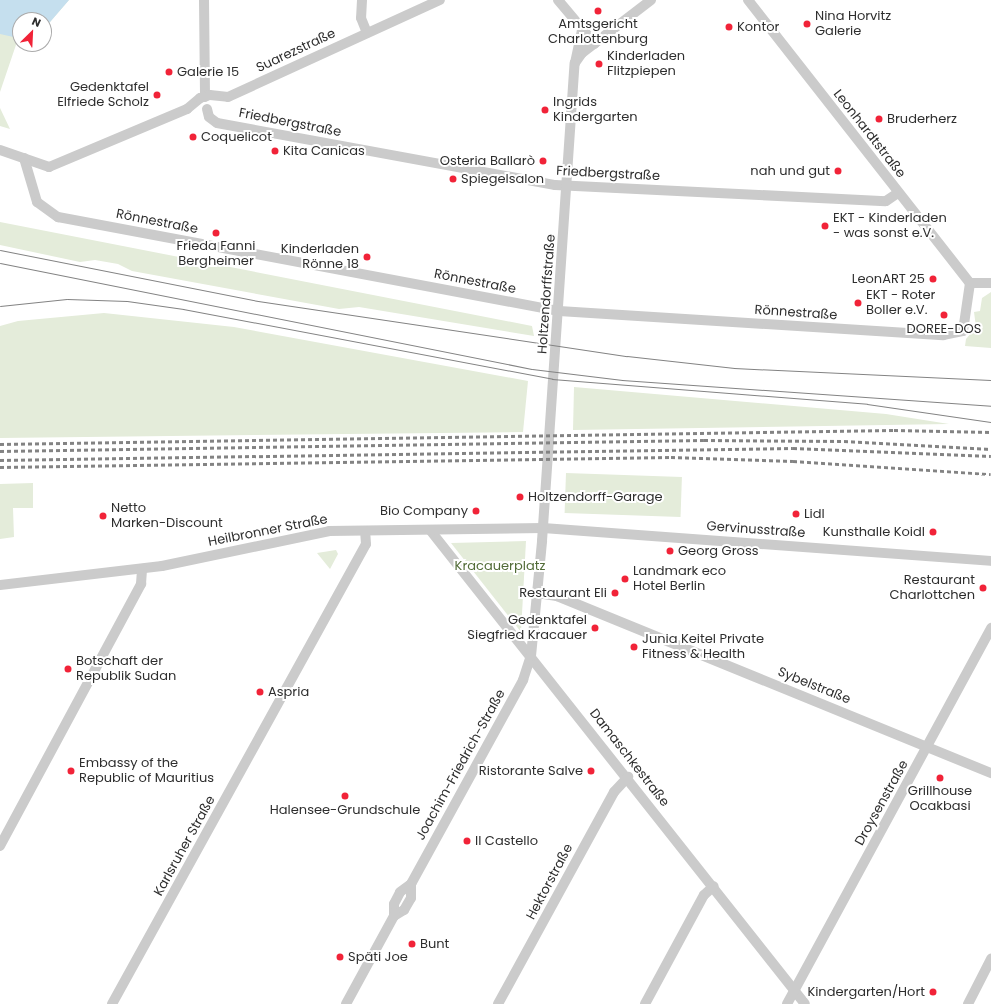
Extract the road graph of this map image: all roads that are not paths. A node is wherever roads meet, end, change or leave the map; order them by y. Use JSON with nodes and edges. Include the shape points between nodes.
{"nodes":[{"id":1,"x":204,"y":0,"type":"edge"},
{"id":2,"x":362,"y":0,"type":"edge"},
{"id":3,"x":440,"y":0,"type":"edge"},
{"id":4,"x":558,"y":0,"type":"edge"},
{"id":5,"x":651,"y":0,"type":"edge"},
{"id":6,"x":748,"y":0,"type":"edge"},
{"id":7,"x":582,"y":30,"type":"junction"},
{"id":8,"x":367,"y":33,"type":"junction"},
{"id":9,"x":595,"y":44,"type":"junction"},
{"id":10,"x":575,"y":63,"type":"junction"},
{"id":11,"x":205,"y":97,"type":"junction"},
{"id":12,"x":207,"y":109,"type":"dead end"},
{"id":13,"x":0,"y":150,"type":"edge"},
{"id":14,"x":27,"y":159,"type":"junction"},
{"id":15,"x":568,"y":186,"type":"junction"},
{"id":16,"x":898,"y":193,"type":"junction"},
{"id":17,"x":970,"y":283,"type":"junction"},
{"id":18,"x":991,"y":283,"type":"edge"},
{"id":19,"x":559,"y":311,"type":"junction"},
{"id":20,"x":543,"y":528,"type":"junction"},
{"id":21,"x":430,"y":530,"type":"junction"},
{"id":22,"x":365,"y":531,"type":"junction"},
{"id":23,"x":991,"y":560,"type":"edge"},
{"id":24,"x":142,"y":569,"type":"junction"},
{"id":25,"x":0,"y":585,"type":"edge"},
{"id":26,"x":537,"y":593,"type":"junction"},
{"id":27,"x":991,"y":628,"type":"edge"},
{"id":28,"x":532,"y":656,"type":"junction"},
{"id":29,"x":928,"y":746,"type":"junction"},
{"id":30,"x":991,"y":773,"type":"edge"},
{"id":31,"x":628,"y":777,"type":"junction"},
{"id":32,"x":0,"y":846,"type":"edge"},
{"id":33,"x":714,"y":886,"type":"junction"},
{"id":34,"x":991,"y":959,"type":"edge"},
{"id":35,"x":794,"y":990,"type":"junction"},
{"id":36,"x":112,"y":1004,"type":"edge"},
{"id":37,"x":346,"y":1004,"type":"edge"},
{"id":38,"x":498,"y":1004,"type":"edge"},
{"id":39,"x":644,"y":1004,"type":"edge"},
{"id":40,"x":787,"y":1004,"type":"edge"},
{"id":41,"x":805,"y":1004,"type":"edge"},
{"id":42,"x":968,"y":1004,"type":"edge"}],
"edges":[{"from":1,"to":11,"type":"street"},
{"from":2,"to":8,"type":"street","via":[[361,18]]},
{"from":3,"to":8,"type":"street","name":"Suarezstraße"},
{"from":4,"to":7,"type":"street"},
{"from":5,"to":9,"type":"street"},
{"from":6,"to":16,"type":"street","name":"Leonhardtstraße"},
{"from":7,"to":9,"type":"street"},
{"from":7,"to":10,"type":"street","name":"Holtzendorffstraße"},
{"from":8,"to":11,"type":"street","name":"Suarezstraße","via":[[228,97]]},
{"from":9,"to":10,"type":"street","via":[[582,53]]},
{"from":10,"to":15,"type":"street","name":"Holtzendorffstraße"},
{"from":11,"to":14,"type":"street","via":[[187,109],[49,167]]},
{"from":12,"to":15,"type":"street","name":"Friedbergstraße","via":[[210,117],[216,122],[556,186]]},
{"from":13,"to":14,"type":"street"},
{"from":14,"to":19,"type":"street","name":"Rönnestraße","via":[[37,202],[58,217]]},
{"from":15,"to":16,"type":"street","name":"Friedbergstraße","via":[[886,201]]},
{"from":15,"to":19,"type":"street","name":"Holtzendorffstraße"},
{"from":16,"to":17,"type":"street","name":"Leonhardtstraße"},
{"from":17,"to":18,"type":"street"},
{"from":17,"to":19,"type":"street","name":"Rönnestraße","via":[[963,331],[943,335]]},
{"from":19,"to":20,"type":"street","name":"Holtzendorffstraße"},
{"from":20,"to":21,"type":"street","name":"Heilbronner Straße"},
{"from":20,"to":23,"type":"street","name":"Gervinusstraße"},
{"from":20,"to":26,"type":"street"},
{"from":21,"to":22,"type":"street","name":"Heilbronner Straße"},
{"from":21,"to":28,"type":"street","name":"Damaschkestraße"},
{"from":22,"to":24,"type":"street","name":"Heilbronner Straße","via":[[329,531]]},
{"from":22,"to":36,"type":"street","name":"Karlsruher Straße","via":[[366,544]]},
{"from":24,"to":25,"type":"street","name":"Heilbronner Straße"},
{"from":24,"to":32,"type":"street","via":[[141,584]]},
{"from":26,"to":28,"type":"street"},
{"from":26,"to":29,"type":"street","name":"Sybelstraße","via":[[553,594]]},
{"from":27,"to":29,"type":"street","name":"Droysenstraße"},
{"from":28,"to":31,"type":"street","name":"Damaschkestraße"},
{"from":28,"to":37,"type":"street","name":"Joachim-Friedrich-Straße","via":[[522,680],[411,884],[400,892],[394,904],[394,916]]},
{"from":29,"to":30,"type":"street","name":"Sybelstraße"},
{"from":29,"to":35,"type":"street","name":"Droysenstraße"},
{"from":31,"to":33,"type":"street","name":"Damaschkestraße"},
{"from":31,"to":38,"type":"street","name":"Hektorstraße","via":[[614,792]]},
{"from":33,"to":35,"type":"street","name":"Damaschkestraße"},
{"from":33,"to":39,"type":"street","via":[[704,895]]},
{"from":34,"to":42,"type":"street"},
{"from":35,"to":40,"type":"street","name":"Droysenstraße"},
{"from":35,"to":41,"type":"street","name":"Damaschkestraße"}]}
